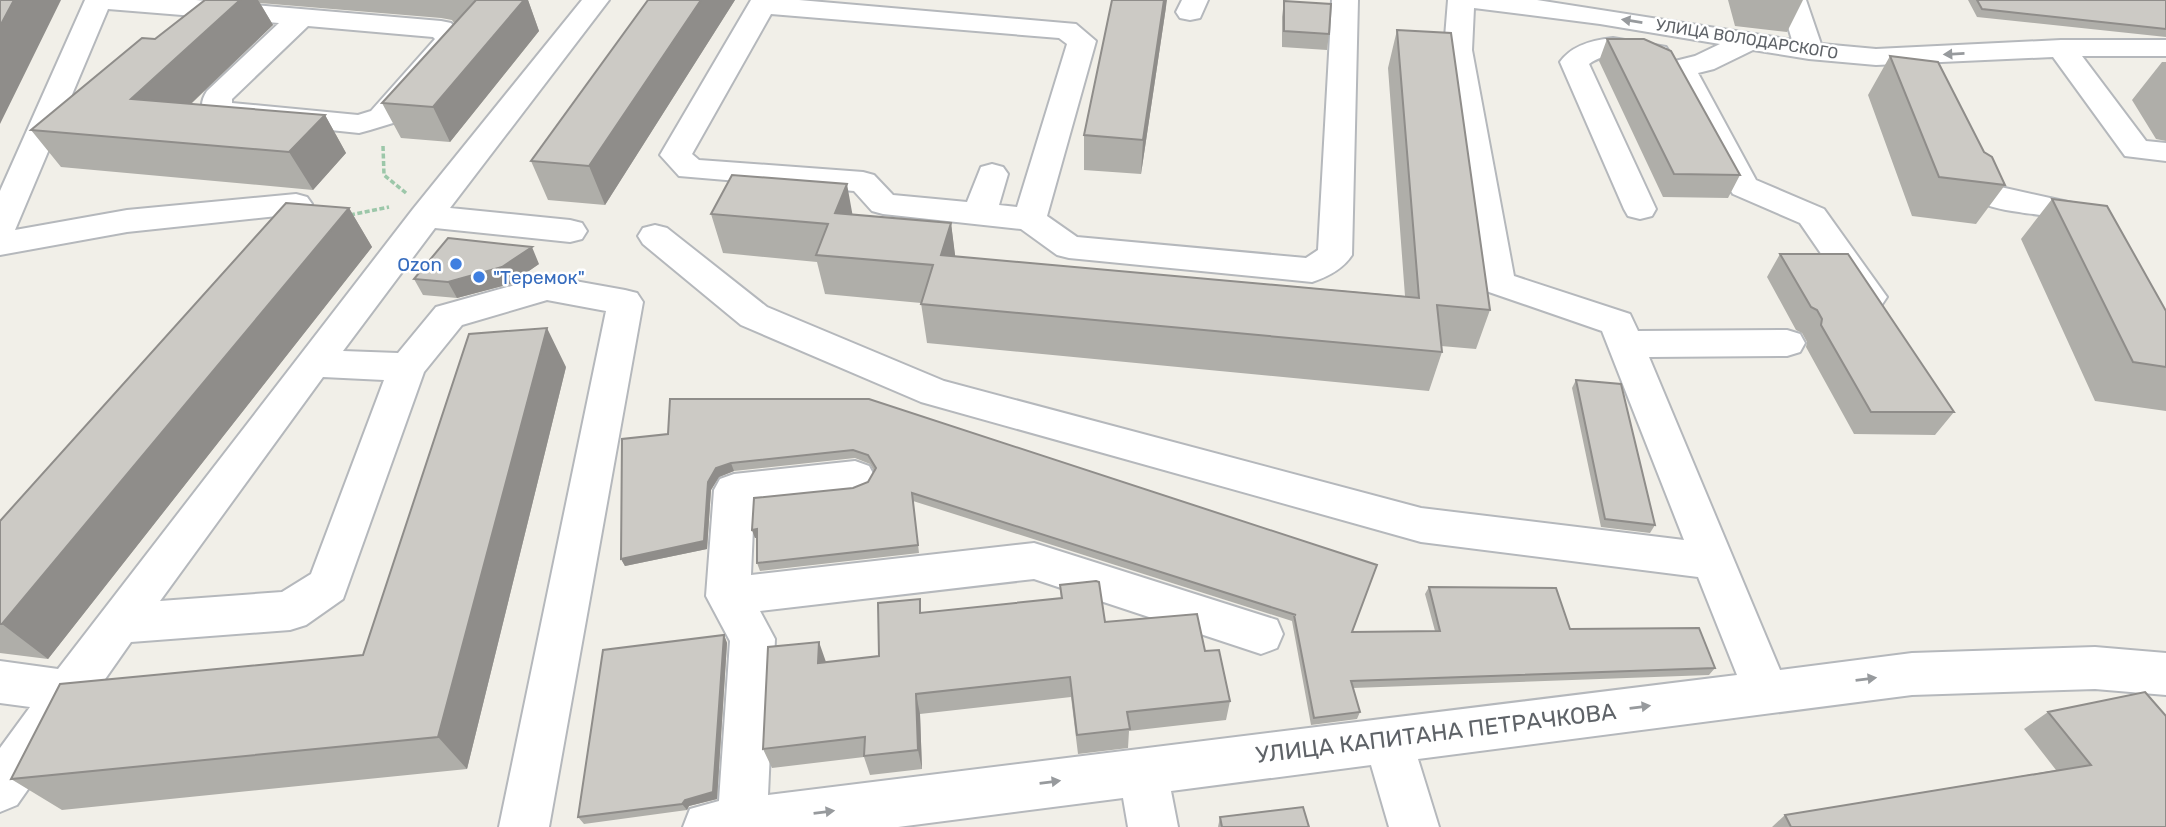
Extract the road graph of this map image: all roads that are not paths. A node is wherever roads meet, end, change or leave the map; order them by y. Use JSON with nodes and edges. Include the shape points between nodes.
{"nodes":[{"id":1,"x":99,"y":0,"type":"edge"},
{"id":2,"x":596,"y":0,"type":"edge"},
{"id":3,"x":1345,"y":0,"type":"edge"},
{"id":4,"x":1461,"y":0,"type":"edge"},
{"id":5,"x":1473,"y":0,"type":"edge"},
{"id":6,"x":1687,"y":0,"type":"edge"},
{"id":7,"x":1793,"y":0,"type":"edge"},
{"id":8,"x":763,"y":2,"type":"edge"},
{"id":9,"x":302,"y":17,"type":"junction"},
{"id":10,"x":1695,"y":31,"type":"junction"},
{"id":11,"x":1747,"y":41,"type":"junction"},
{"id":12,"x":2061,"y":48,"type":"junction"},
{"id":13,"x":2166,"y":48,"type":"edge"},
{"id":14,"x":1809,"y":51,"type":"junction"},
{"id":15,"x":1681,"y":68,"type":"junction"},
{"id":16,"x":1947,"y":132,"type":"edge"},
{"id":17,"x":2151,"y":151,"type":"edge"},
{"id":18,"x":992,"y":174,"type":"dead end"},
{"id":19,"x":2166,"y":176,"type":"edge"},
{"id":20,"x":11,"y":178,"type":"edge"},
{"id":21,"x":296,"y":204,"type":"edge"},
{"id":22,"x":417,"y":206,"type":"junction"},
{"id":23,"x":1640,"y":209,"type":"dead end"},
{"id":24,"x":979,"y":214,"type":"junction"},
{"id":25,"x":1030,"y":219,"type":"junction"},
{"id":26,"x":0,"y":228,"type":"edge"},
{"id":27,"x":570,"y":231,"type":"dead end"},
{"id":28,"x":655,"y":236,"type":"dead end"},
{"id":29,"x":0,"y":244,"type":"edge"},
{"id":30,"x":2102,"y":259,"type":"edge"},
{"id":31,"x":1884,"y":319,"type":"edge"},
{"id":32,"x":1787,"y":343,"type":"dead end"},
{"id":33,"x":1625,"y":344,"type":"junction"},
{"id":34,"x":314,"y":363,"type":"junction"},
{"id":35,"x":407,"y":368,"type":"junction"},
{"id":36,"x":855,"y":477,"type":"dead end"},
{"id":37,"x":1713,"y":561,"type":"junction"},
{"id":38,"x":728,"y":596,"type":"junction"},
{"id":39,"x":117,"y":624,"type":"junction"},
{"id":40,"x":1261,"y":634,"type":"dead end"},
{"id":41,"x":2166,"y":674,"type":"edge"},
{"id":42,"x":0,"y":682,"type":"edge"},
{"id":43,"x":1766,"y":691,"type":"junction"},
{"id":44,"x":68,"y":692,"type":"junction"},
{"id":45,"x":1388,"y":739,"type":"junction"},
{"id":46,"x":1143,"y":770,"type":"junction"},
{"id":47,"x":0,"y":788,"type":"edge"},
{"id":48,"x":725,"y":825,"type":"edge"},
{"id":49,"x":524,"y":827,"type":"edge"},
{"id":50,"x":1153,"y":827,"type":"edge"},
{"id":51,"x":1414,"y":827,"type":"edge"}],
"edges":[{"from":1,"to":9,"type":"street"},
{"from":1,"to":20,"type":"street"},
{"from":2,"to":22,"type":"street"},
{"from":3,"to":25,"type":"street","via":[[1335,255],[1312,270],[1069,247]]},
{"from":4,"to":33,"type":"street","via":[[1458,50],[1498,283],[1617,323]]},
{"from":10,"to":5,"type":"street","name":"УЛИЦА ВОЛОДАРСКОГО","one_way":true},
{"from":6,"to":10,"type":"street"},
{"from":7,"to":14,"type":"street"},
{"from":8,"to":24,"type":"street","via":[[676,155],[691,169],[863,182],[883,204]]},
{"from":8,"to":25,"type":"street","via":[[1066,30],[1082,41]]},
{"from":9,"to":9,"type":"street","via":[[441,29],[450,39],[382,117],[359,124],[217,111],[217,97]]},
{"from":10,"to":11,"type":"street","name":"УЛИЦА ВОЛОДАРСКОГО"},
{"from":11,"to":14,"type":"street","name":"УЛИЦА ВОЛОДАРСКОГО"},
{"from":11,"to":15,"type":"street","via":[[1704,63]]},
{"from":12,"to":13,"type":"street","name":"УЛИЦА ВОЛОДАРСКОГО"},
{"from":12,"to":14,"type":"street","name":"УЛИЦА ВОЛОДАРСКОГО","one_way":true,"via":[[1917,69],[1875,57]]},
{"from":12,"to":17,"type":"street"},
{"from":15,"to":23,"type":"street","via":[[1656,52],[1631,46],[1597,47],[1574,62]]},
{"from":15,"to":31,"type":"street","via":[[1744,187],[1812,216]]},
{"from":16,"to":30,"type":"street","via":[[1970,183],[1995,198],[2053,205],[2082,222]]},
{"from":17,"to":19,"type":"street"},
{"from":18,"to":24,"type":"street"},
{"from":20,"to":26,"type":"street"},
{"from":21,"to":29,"type":"street","via":[[127,221]]},
{"from":22,"to":27,"type":"street"},
{"from":22,"to":34,"type":"street"},
{"from":24,"to":25,"type":"street"},
{"from":28,"to":37,"type":"street","via":[[754,316],[934,392],[1422,525]]},
{"from":32,"to":33,"type":"street"},
{"from":33,"to":37,"type":"street"},
{"from":34,"to":35,"type":"street"},
{"from":34,"to":39,"type":"street"},
{"from":35,"to":39,"type":"street","via":[[328,586],[290,611]]},
{"from":35,"to":49,"type":"street","via":[[449,316],[547,288],[625,302]]},
{"from":36,"to":38,"type":"street","via":[[734,490]]},
{"from":37,"to":43,"type":"street"},
{"from":38,"to":40,"type":"street","via":[[1034,561]]},
{"from":38,"to":48,"type":"street","via":[[753,639]]},
{"from":39,"to":44,"type":"street"},
{"from":43,"to":41,"type":"street","name":"УЛИЦА КАПИТАНА ПЕТРАЧКОВА","one_way":true,"via":[[1912,674],[2095,668]]},
{"from":42,"to":44,"type":"street"},
{"from":45,"to":43,"type":"street","name":"УЛИЦА КАПИТАНА ПЕТРАЧКОВА","one_way":true},
{"from":44,"to":47,"type":"street"},
{"from":45,"to":46,"type":"street","name":"УЛИЦА КАПИТАНА ПЕТРАЧКОВА"},
{"from":45,"to":51,"type":"street"},
{"from":48,"to":46,"type":"street","name":"УЛИЦА КАПИТАНА ПЕТРАЧКОВА","one_way":true},
{"from":46,"to":50,"type":"street"}]}
